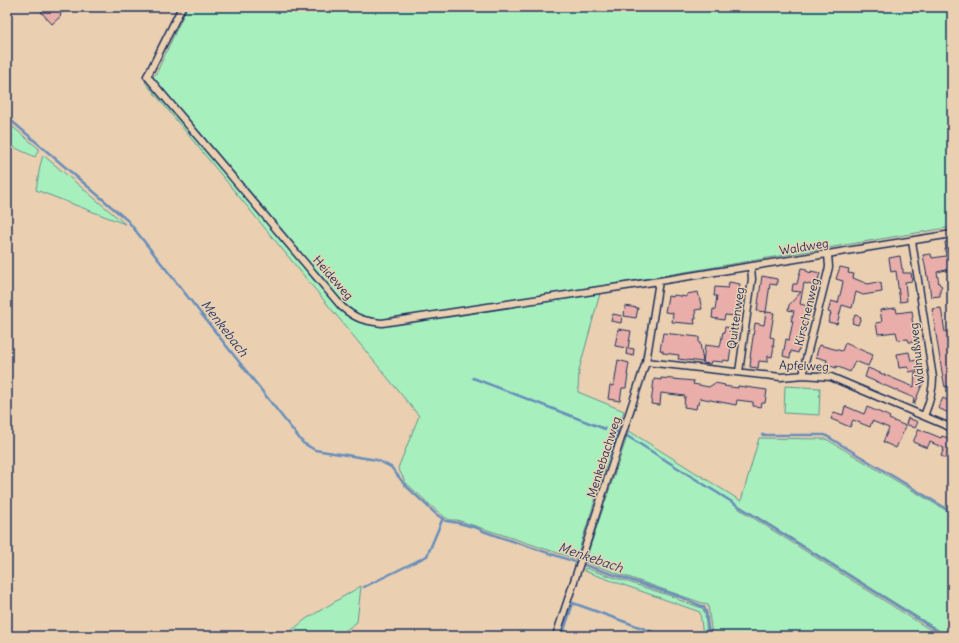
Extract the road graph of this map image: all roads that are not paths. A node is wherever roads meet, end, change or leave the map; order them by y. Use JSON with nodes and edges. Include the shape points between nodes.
{"nodes":[{"id":1,"x":182,"y":7,"type":"edge"},
{"id":2,"x":952,"y":234,"type":"edge"},
{"id":3,"x":912,"y":241,"type":"junction"},
{"id":4,"x":828,"y":254,"type":"junction"},
{"id":5,"x":751,"y":267,"type":"junction"},
{"id":6,"x":659,"y":281,"type":"junction"},
{"id":7,"x":646,"y":362,"type":"junction"},
{"id":8,"x":739,"y":372,"type":"junction"},
{"id":9,"x":804,"y":375,"type":"junction"},
{"id":10,"x":924,"y":416,"type":"junction"},
{"id":11,"x":952,"y":428,"type":"edge"},
{"id":12,"x":556,"y":636,"type":"edge"}],
"edges":[{"from":1,"to":6,"type":"street","name":"Heideweg","via":[[147,76],[342,307],[352,315],[366,321],[382,323]]},
{"from":2,"to":3,"type":"street","name":"Waldweg"},
{"from":3,"to":4,"type":"street","name":"Waldweg"},
{"from":3,"to":10,"type":"street","name":"Walnußweg","via":[[933,378],[929,405]]},
{"from":4,"to":5,"type":"street","name":"Waldweg"},
{"from":4,"to":9,"type":"street","name":"Kirschenweg","via":[[829,268]]},
{"from":5,"to":6,"type":"street","name":"Waldweg"},
{"from":5,"to":8,"type":"street","name":"Quittenweg","via":[[752,279]]},
{"from":6,"to":7,"type":"street","name":"Menkebachweg"},
{"from":7,"to":8,"type":"street","name":"Apfelweg"},
{"from":7,"to":12,"type":"street","name":"Menkebachweg"},
{"from":8,"to":9,"type":"street","name":"Apfelweg","via":[[781,377]]},
{"from":9,"to":10,"type":"street","name":"Apfelweg","via":[[831,377]]},
{"from":10,"to":11,"type":"street","name":"Apfelweg"}]}
